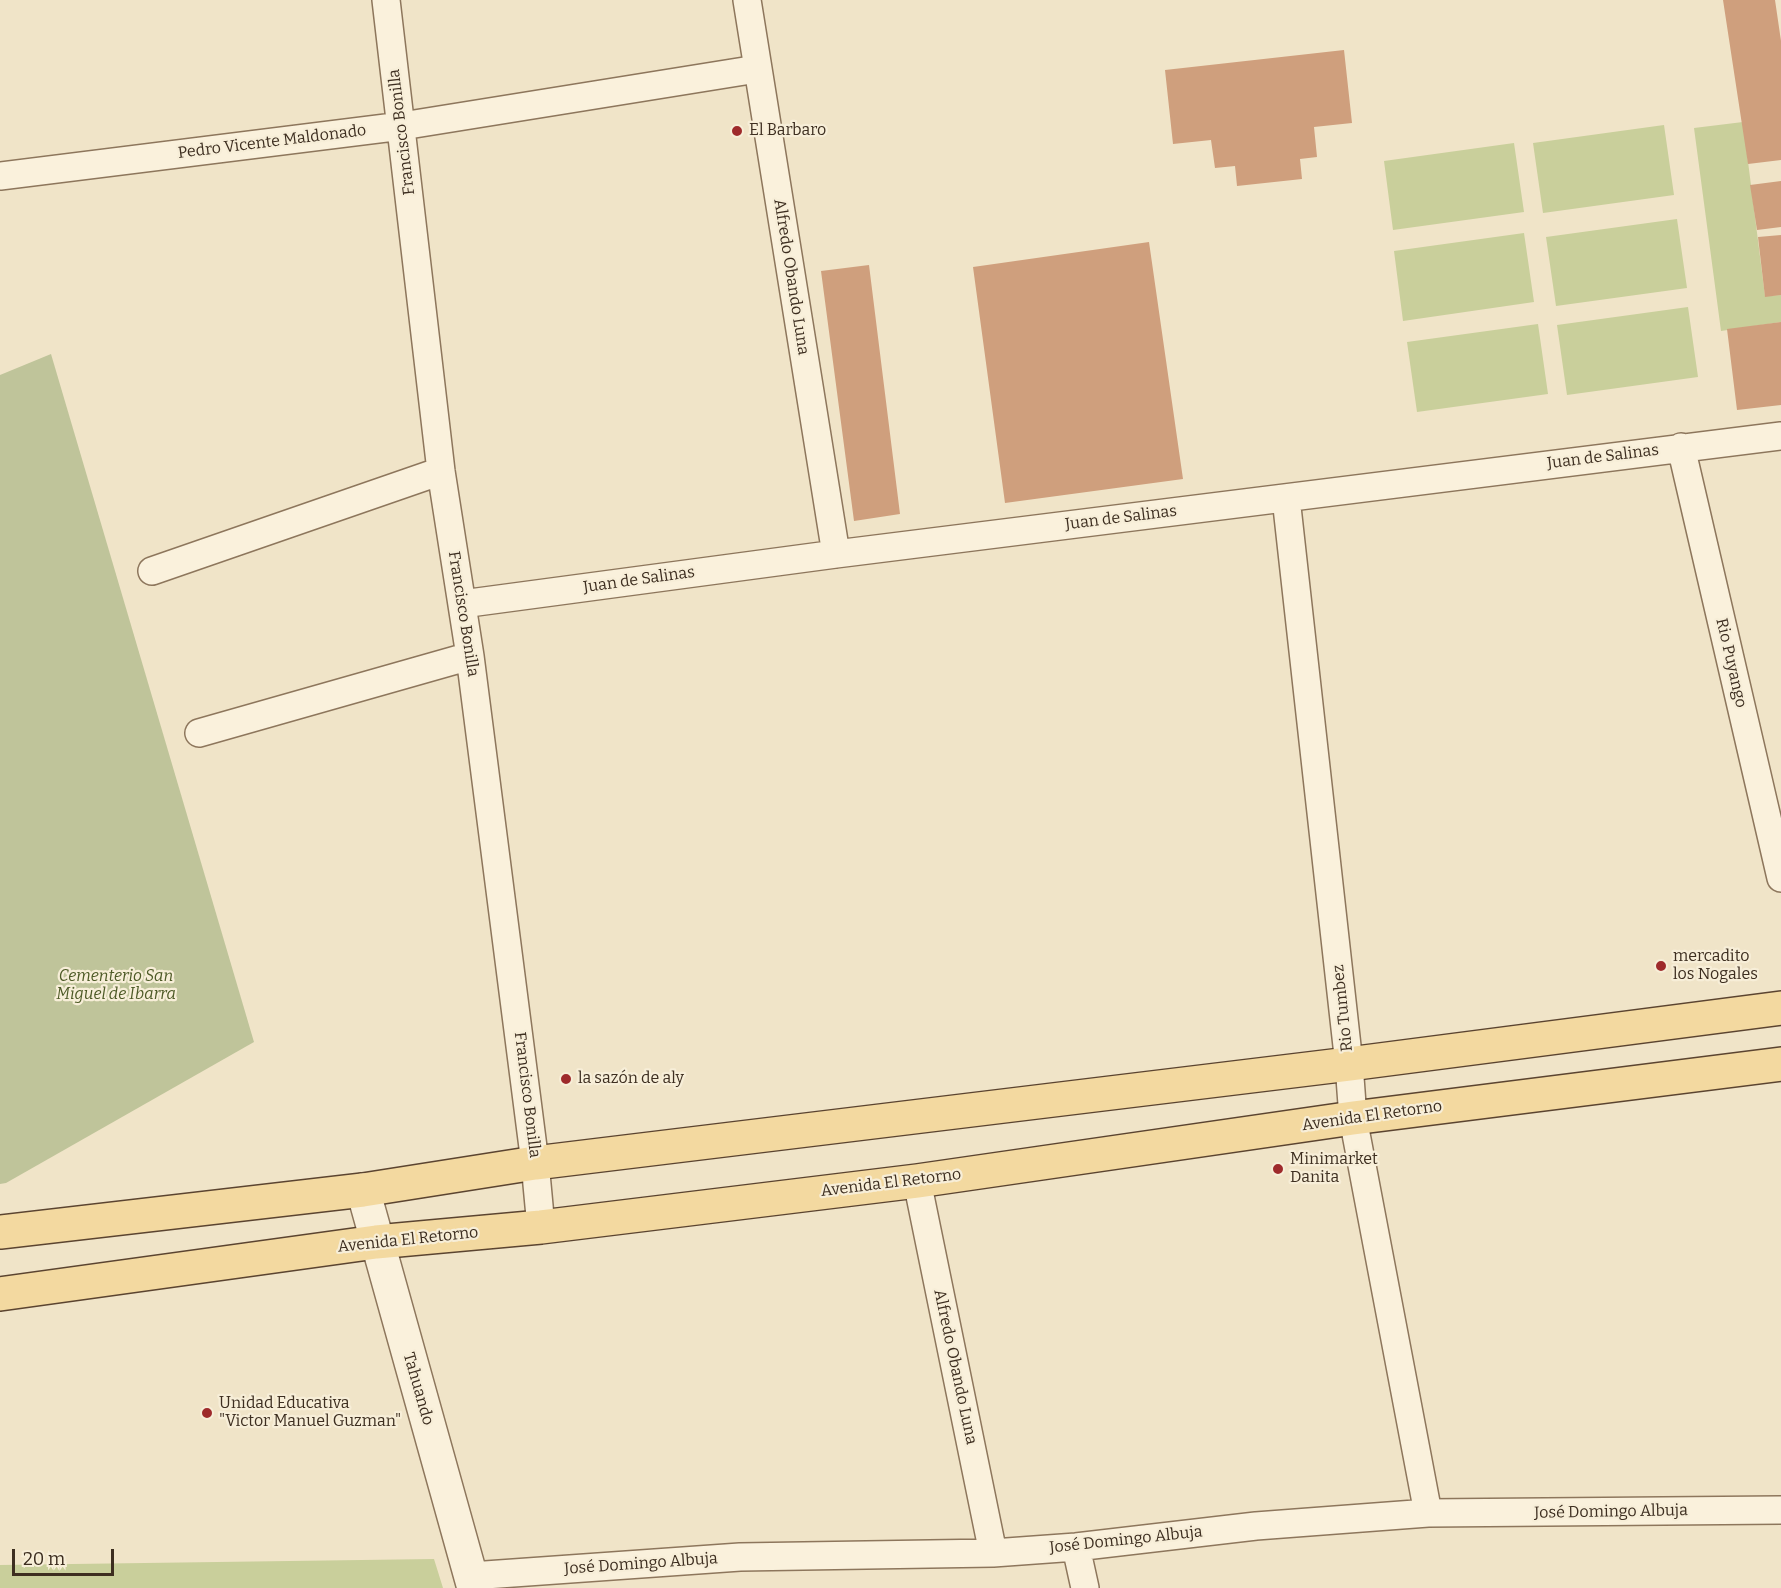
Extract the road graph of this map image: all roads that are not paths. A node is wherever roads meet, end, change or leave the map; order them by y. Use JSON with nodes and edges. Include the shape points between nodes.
{"nodes":[{"id":1,"x":386,"y":0,"type":"edge"},
{"id":2,"x":747,"y":0,"type":"edge"},
{"id":3,"x":757,"y":69,"type":"junction"},
{"id":4,"x":402,"y":126,"type":"junction"},
{"id":5,"x":0,"y":176,"type":"edge"},
{"id":6,"x":1781,"y":436,"type":"edge"},
{"id":7,"x":1682,"y":447,"type":"junction"},
{"id":8,"x":441,"y":471,"type":"junction"},
{"id":9,"x":1286,"y":498,"type":"junction"},
{"id":10,"x":836,"y":554,"type":"junction"},
{"id":11,"x":152,"y":571,"type":"dead end"},
{"id":12,"x":462,"y":604,"type":"junction"},
{"id":13,"x":470,"y":656,"type":"junction"},
{"id":14,"x":200,"y":733,"type":"dead end"},
{"id":15,"x":1781,"y":878,"type":"edge"},
{"id":16,"x":1781,"y":1008,"type":"edge"},
{"id":17,"x":1349,"y":1064,"type":"junction"},
{"id":18,"x":1781,"y":1064,"type":"edge"},
{"id":19,"x":1353,"y":1118,"type":"junction"},
{"id":20,"x":536,"y":1163,"type":"junction"},
{"id":21,"x":916,"y":1181,"type":"junction"},
{"id":22,"x":363,"y":1190,"type":"junction"},
{"id":23,"x":540,"y":1227,"type":"junction"},
{"id":24,"x":0,"y":1232,"type":"edge"},
{"id":25,"x":376,"y":1242,"type":"junction"},
{"id":26,"x":0,"y":1294,"type":"edge"},
{"id":27,"x":1781,"y":1510,"type":"edge"},
{"id":28,"x":1428,"y":1514,"type":"junction"},
{"id":29,"x":1077,"y":1547,"type":"junction"},
{"id":30,"x":993,"y":1553,"type":"junction"},
{"id":31,"x":472,"y":1582,"type":"edge"},
{"id":32,"x":1085,"y":1588,"type":"edge"}],
"edges":[{"from":1,"to":4,"type":"street","name":"Francisco Bonilla"},
{"from":2,"to":3,"type":"street","name":"Alfredo Obando Luna"},
{"from":3,"to":4,"type":"street","name":"Pedro Vicente Maldonado"},
{"from":3,"to":10,"type":"street","name":"Alfredo Obando Luna"},
{"from":4,"to":5,"type":"street","name":"Pedro Vicente Maldonado"},
{"from":4,"to":8,"type":"street","name":"Francisco Bonilla"},
{"from":6,"to":7,"type":"street","name":"Juan de Salinas"},
{"from":7,"to":9,"type":"street","name":"Juan de Salinas"},
{"from":7,"to":15,"type":"street","name":"Rio Puyango"},
{"from":8,"to":11,"type":"street"},
{"from":8,"to":12,"type":"street","name":"Francisco Bonilla"},
{"from":9,"to":10,"type":"street","name":"Juan de Salinas"},
{"from":9,"to":17,"type":"street","name":"Rio Tumbez"},
{"from":10,"to":12,"type":"street","name":"Juan de Salinas"},
{"from":12,"to":13,"type":"street","name":"Francisco Bonilla"},
{"from":13,"to":14,"type":"street"},
{"from":13,"to":20,"type":"street","name":"Francisco Bonilla"},
{"from":16,"to":17,"type":"main road"},
{"from":17,"to":19,"type":"street","name":"Rio Tumbez"},
{"from":17,"to":20,"type":"main road"},
{"from":18,"to":19,"type":"main road","name":"Avenida El Retorno"},
{"from":19,"to":21,"type":"main road","name":"Avenida El Retorno"},
{"from":19,"to":28,"type":"street","name":"Rio Tumbez"},
{"from":20,"to":22,"type":"main road"},
{"from":20,"to":23,"type":"street","name":"Francisco Bonilla"},
{"from":21,"to":23,"type":"main road","name":"Avenida El Retorno"},
{"from":21,"to":30,"type":"street","name":"Alfredo Obando Luna"},
{"from":22,"to":24,"type":"main road"},
{"from":22,"to":25,"type":"street","name":"Tahuando"},
{"from":23,"to":25,"type":"main road","name":"Avenida El Retorno"},
{"from":25,"to":26,"type":"main road","name":"Avenida El Retorno"},
{"from":25,"to":31,"type":"street","name":"Tahuando"},
{"from":27,"to":28,"type":"street","name":"José Domingo Albuja"},
{"from":28,"to":29,"type":"street","name":"José Domingo Albuja","via":[[1256,1526]]},
{"from":29,"to":30,"type":"street","name":"José Domingo Albuja"},
{"from":29,"to":32,"type":"street"},
{"from":30,"to":31,"type":"street","name":"José Domingo Albuja","via":[[740,1557]]}]}
